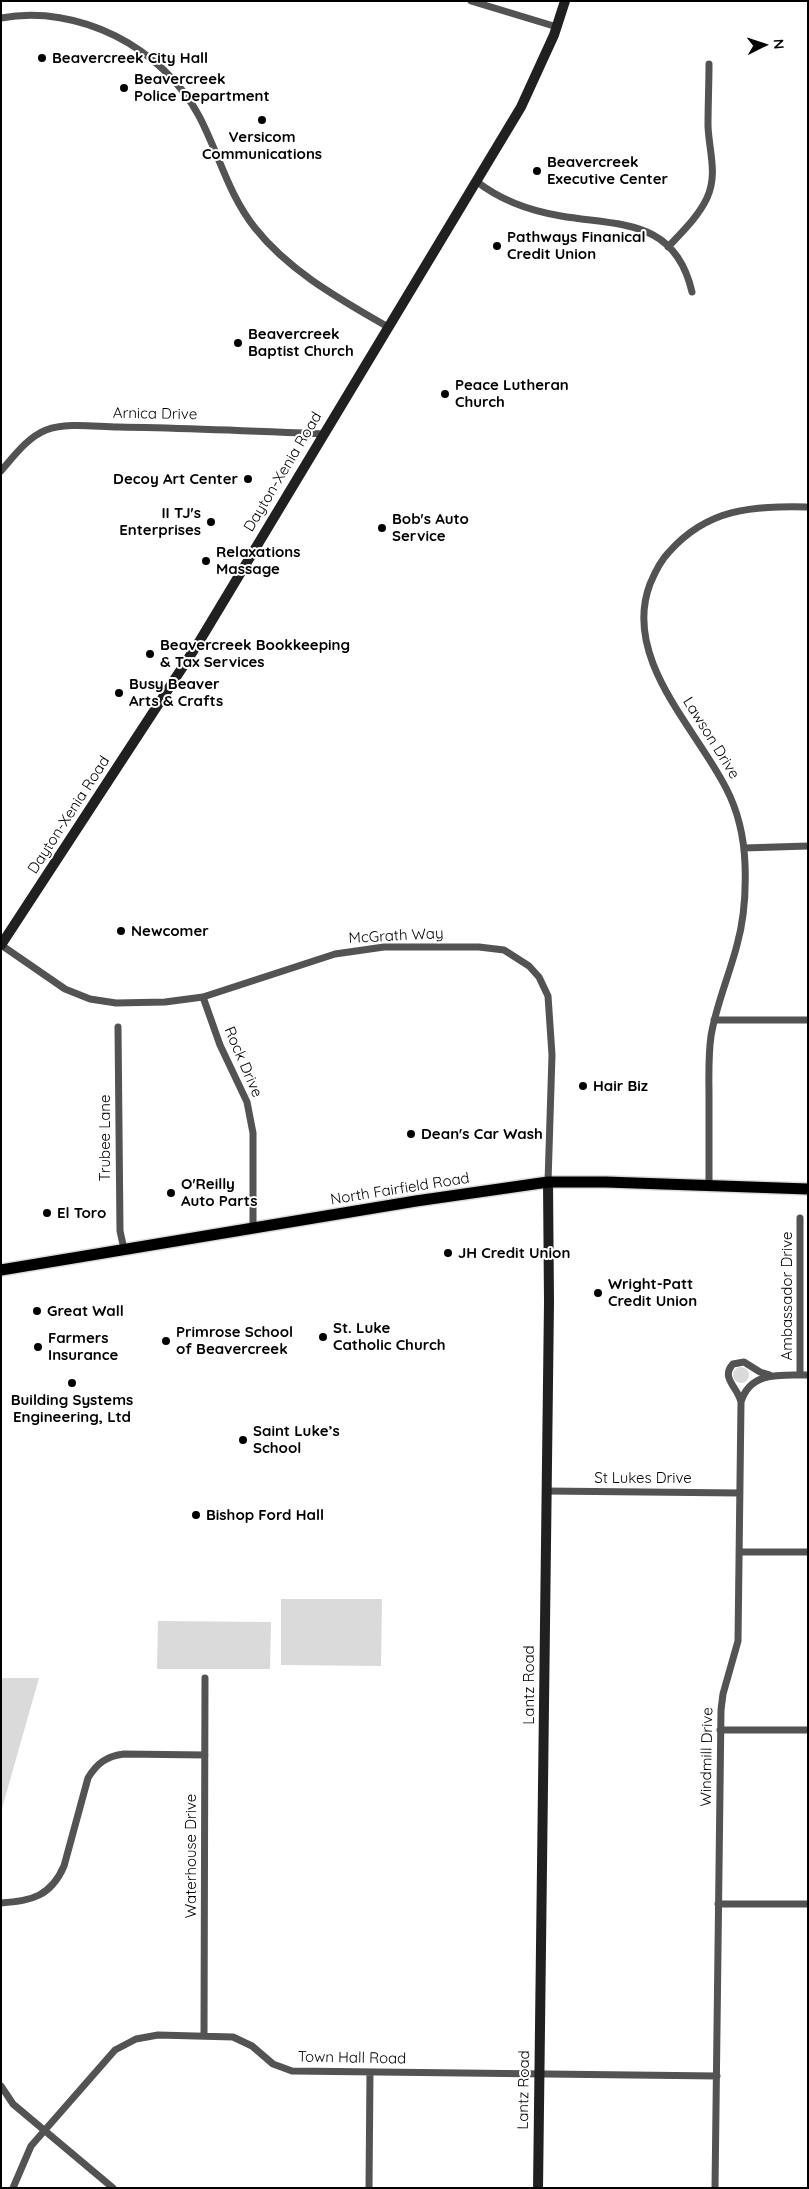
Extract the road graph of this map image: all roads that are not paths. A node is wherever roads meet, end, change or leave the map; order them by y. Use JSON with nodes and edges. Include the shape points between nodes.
{"nodes":[{"id":1,"x":471,"y":1,"type":"edge"},
{"id":2,"x":565,"y":1,"type":"edge"},
{"id":3,"x":1,"y":18,"type":"edge"},
{"id":4,"x":557,"y":27,"type":"junction"},
{"id":5,"x":709,"y":64,"type":"dead end"},
{"id":6,"x":476,"y":181,"type":"junction"},
{"id":7,"x":668,"y":247,"type":"junction"},
{"id":8,"x":692,"y":292,"type":"dead end"},
{"id":9,"x":388,"y":327,"type":"junction"},
{"id":10,"x":324,"y":434,"type":"junction"},
{"id":11,"x":3,"y":467,"type":"edge"},
{"id":12,"x":808,"y":506,"type":"edge"},
{"id":13,"x":808,"y":846,"type":"edge"},
{"id":14,"x":744,"y":848,"type":"junction"},
{"id":15,"x":1,"y":945,"type":"edge"},
{"id":16,"x":202,"y":997,"type":"junction"},
{"id":17,"x":714,"y":1020,"type":"junction"},
{"id":18,"x":808,"y":1020,"type":"edge"},
{"id":19,"x":118,"y":1027,"type":"dead end"},
{"id":20,"x":548,"y":1182,"type":"junction"},
{"id":21,"x":709,"y":1184,"type":"junction"},
{"id":22,"x":808,"y":1189,"type":"edge"},
{"id":23,"x":800,"y":1218,"type":"dead end"},
{"id":24,"x":252,"y":1229,"type":"junction"},
{"id":25,"x":124,"y":1249,"type":"junction"},
{"id":26,"x":1,"y":1270,"type":"edge"},
{"id":27,"x":804,"y":1375,"type":"edge"},
{"id":28,"x":773,"y":1376,"type":"junction"},
{"id":29,"x":741,"y":1402,"type":"junction"},
{"id":30,"x":546,"y":1491,"type":"junction"},
{"id":31,"x":740,"y":1492,"type":"junction"},
{"id":32,"x":739,"y":1552,"type":"junction"},
{"id":33,"x":808,"y":1552,"type":"edge"},
{"id":34,"x":205,"y":1678,"type":"dead end"},
{"id":35,"x":720,"y":1730,"type":"junction"},
{"id":36,"x":808,"y":1730,"type":"edge"},
{"id":37,"x":205,"y":1754,"type":"junction"},
{"id":38,"x":1,"y":1903,"type":"edge"},
{"id":39,"x":718,"y":1904,"type":"junction"},
{"id":40,"x":808,"y":1904,"type":"edge"},
{"id":41,"x":204,"y":2035,"type":"junction"},
{"id":42,"x":370,"y":2072,"type":"junction"},
{"id":43,"x":539,"y":2074,"type":"junction"},
{"id":44,"x":717,"y":2076,"type":"junction"},
{"id":45,"x":1,"y":2086,"type":"edge"},
{"id":46,"x":44,"y":2130,"type":"junction"},
{"id":47,"x":13,"y":2188,"type":"edge"},
{"id":48,"x":113,"y":2188,"type":"edge"},
{"id":49,"x":369,"y":2188,"type":"edge"},
{"id":50,"x":538,"y":2188,"type":"edge"},
{"id":51,"x":715,"y":2188,"type":"edge"}],
"edges":[{"from":1,"to":4,"type":"street"},
{"from":2,"to":4,"type":"main road","name":"Dayton-Xenia Road"},
{"from":3,"to":9,"type":"street","via":[[48,17],[83,23],[122,39],[148,56],[170,76],[192,104],[236,200],[266,240],[302,274]]},
{"from":4,"to":6,"type":"main road","name":"Dayton-Xenia Road","via":[[521,107]]},
{"from":5,"to":7,"type":"street","via":[[711,187],[697,214]]},
{"from":6,"to":7,"type":"street","via":[[526,207],[559,216],[632,226],[652,234]]},
{"from":6,"to":9,"type":"main road","name":"Dayton-Xenia Road"},
{"from":7,"to":8,"type":"street","via":[[683,267]]},
{"from":9,"to":10,"type":"main road","name":"Dayton-Xenia Road"},
{"from":10,"to":11,"type":"street","name":"Arnica Drive","via":[[195,428],[57,428],[34,437]]},
{"from":10,"to":15,"type":"main road","name":"Dayton-Xenia Road","via":[[199,642]]},
{"from":12,"to":14,"type":"street","name":"Lawson Drive","via":[[749,508],[716,516],[702,524],[665,556],[654,573],[645,604],[645,628],[652,661],[669,696],[709,756],[727,790],[739,821]]},
{"from":13,"to":14,"type":"street"},
{"from":14,"to":17,"type":"street","name":"Lawson Drive","via":[[741,929]]},
{"from":15,"to":16,"type":"street","name":"McGrath Way","via":[[65,990],[90,999],[116,1004]]},
{"from":16,"to":20,"type":"street","name":"McGrath Way","via":[[335,954],[384,948],[479,947],[504,950],[529,966],[548,996],[552,1055]]},
{"from":16,"to":24,"type":"street","name":"Rock Drive","via":[[247,1102],[253,1133]]},
{"from":17,"to":18,"type":"street"},
{"from":17,"to":21,"type":"street","name":"Lawson Drive","via":[[709,1052]]},
{"from":19,"to":25,"type":"street","name":"Trubee Lane","via":[[120,1231]]},
{"from":20,"to":21,"type":"main road","name":"North Fairfield Road"},
{"from":20,"to":24,"type":"main road","name":"North Fairfield Road"},
{"from":20,"to":30,"type":"main road","name":"Lantz Road"},
{"from":21,"to":22,"type":"main road","name":"North Fairfield Road"},
{"from":23,"to":27,"type":"street","name":"Ambassador Drive"},
{"from":24,"to":25,"type":"main road","name":"North Fairfield Road"},
{"from":25,"to":26,"type":"main road","name":"North Fairfield Road"},
{"from":27,"to":28,"type":"street"},
{"from":28,"to":29,"type":"street","via":[[750,1384]]},
{"from":28,"to":29,"type":"street","via":[[744,1362],[732,1364],[728,1377]]},
{"from":29,"to":31,"type":"street","name":"Windmill Drive"},
{"from":30,"to":31,"type":"street","name":"St Lukes Drive"},
{"from":30,"to":43,"type":"main road","name":"Lantz Road"},
{"from":31,"to":32,"type":"street","name":"Windmill Drive"},
{"from":32,"to":33,"type":"street"},
{"from":32,"to":35,"type":"street","name":"Windmill Drive","via":[[738,1641],[723,1694]]},
{"from":34,"to":37,"type":"street","name":"Waterhouse Drive"},
{"from":35,"to":36,"type":"street"},
{"from":35,"to":39,"type":"street","name":"Windmill Drive"},
{"from":37,"to":38,"type":"street","via":[[124,1754],[102,1761],[88,1778],[58,1879],[32,1899]]},
{"from":37,"to":41,"type":"street","name":"Waterhouse Drive"},
{"from":39,"to":40,"type":"street"},
{"from":39,"to":44,"type":"street","name":"Windmill Drive"},
{"from":41,"to":42,"type":"street","name":"Town Hall Road","via":[[240,2039],[273,2064],[292,2071]]},
{"from":41,"to":46,"type":"street","name":"Town Hall Road","via":[[150,2035],[114,2050]]},
{"from":42,"to":43,"type":"street","name":"Town Hall Road"},
{"from":42,"to":49,"type":"street"},
{"from":43,"to":44,"type":"street","name":"Town Hall Road"},
{"from":43,"to":50,"type":"main road","name":"Lantz Road"},
{"from":44,"to":51,"type":"street","name":"Windmill Drive"},
{"from":45,"to":46,"type":"street","via":[[13,2104]]},
{"from":46,"to":47,"type":"street","name":"Town Hall Road","via":[[30,2146]]},
{"from":46,"to":48,"type":"street"}]}
